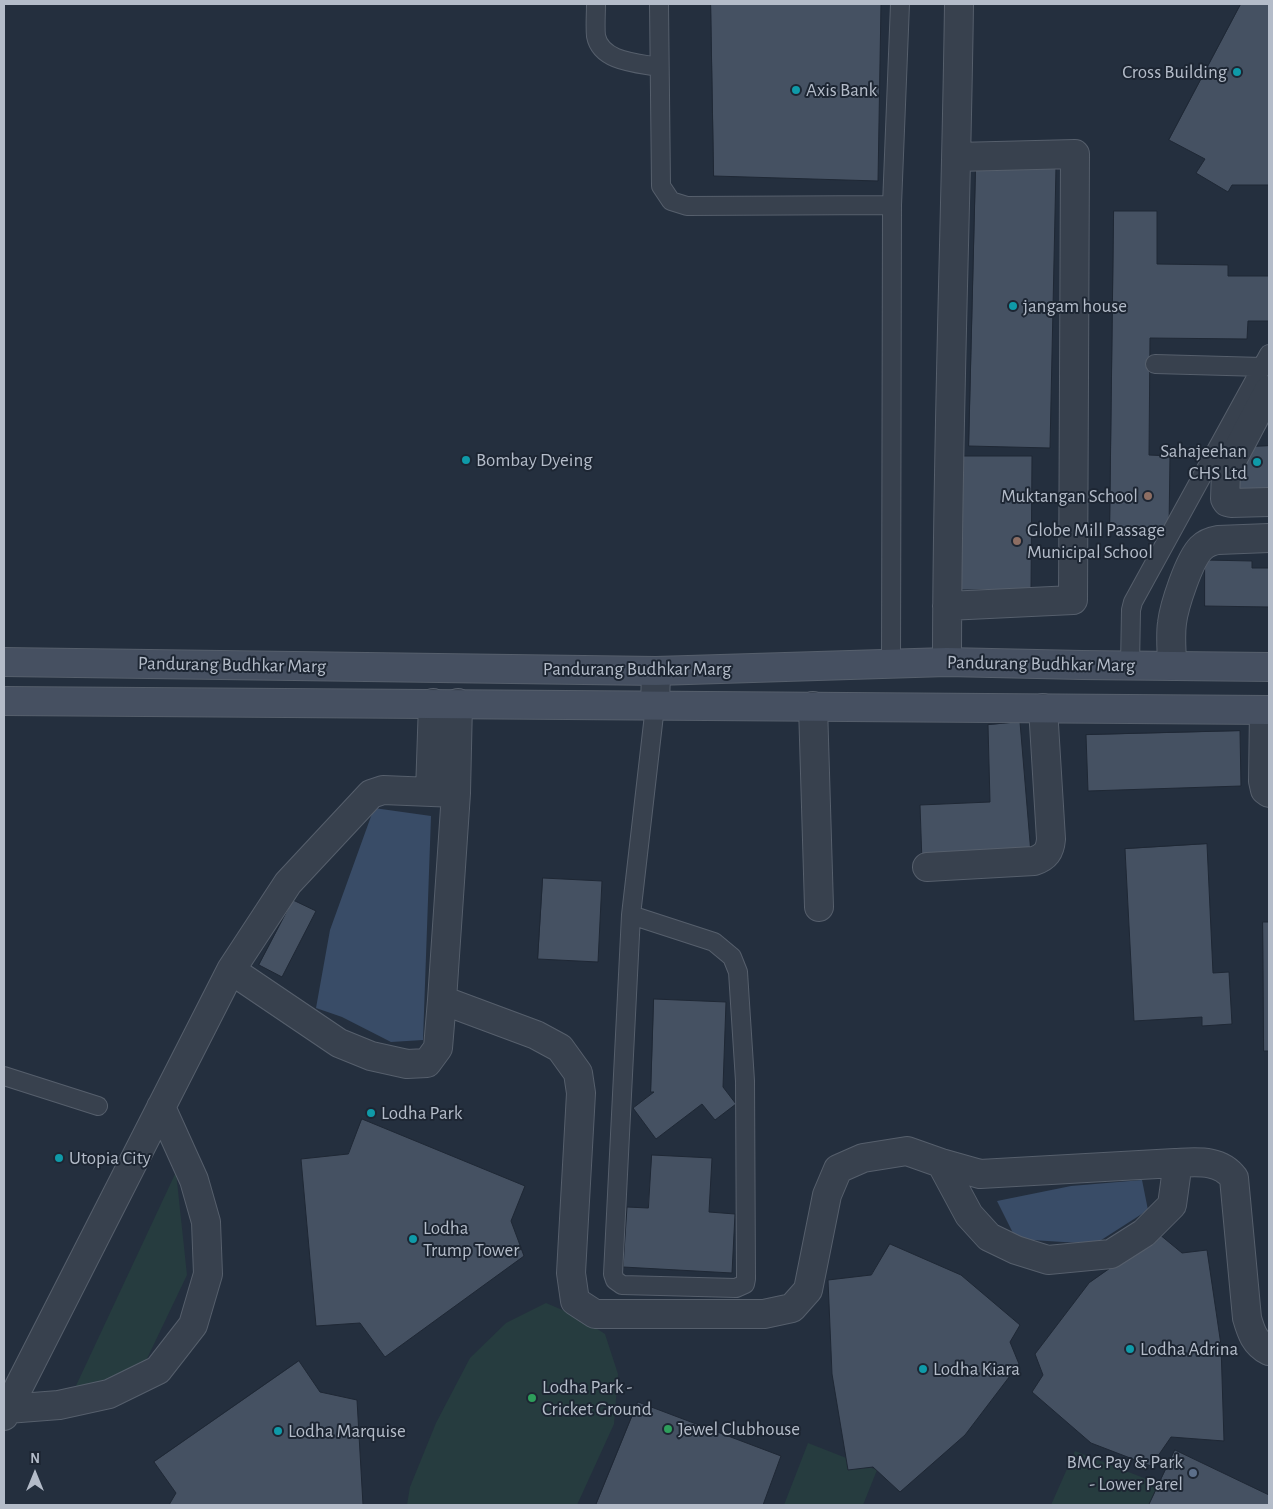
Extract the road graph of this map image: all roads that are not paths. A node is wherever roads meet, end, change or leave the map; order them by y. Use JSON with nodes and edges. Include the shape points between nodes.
{"nodes":[{"id":1,"x":596,"y":4,"type":"edge"},
{"id":2,"x":660,"y":4,"type":"edge"},
{"id":3,"x":900,"y":4,"type":"edge"},
{"id":4,"x":959,"y":4,"type":"edge"},
{"id":5,"x":659,"y":67,"type":"junction"},
{"id":6,"x":957,"y":157,"type":"junction"},
{"id":7,"x":892,"y":205,"type":"junction"},
{"id":8,"x":1155,"y":364,"type":"dead end"},
{"id":9,"x":1267,"y":370,"type":"edge"},
{"id":10,"x":1269,"y":502,"type":"edge"},
{"id":11,"x":1269,"y":538,"type":"edge"},
{"id":12,"x":947,"y":606,"type":"junction"},
{"id":13,"x":4,"y":662,"type":"edge"},
{"id":14,"x":947,"y":662,"type":"junction"},
{"id":15,"x":156,"y":664,"type":"junction"},
{"id":16,"x":891,"y":664,"type":"junction"},
{"id":17,"x":1130,"y":666,"type":"junction"},
{"id":18,"x":1172,"y":666,"type":"junction"},
{"id":19,"x":1269,"y":667,"type":"edge"},
{"id":20,"x":656,"y":671,"type":"junction"},
{"id":21,"x":4,"y":701,"type":"edge"},
{"id":22,"x":156,"y":702,"type":"junction"},
{"id":23,"x":446,"y":703,"type":"junction"},
{"id":24,"x":655,"y":706,"type":"junction"},
{"id":25,"x":813,"y":706,"type":"junction"},
{"id":26,"x":1043,"y":708,"type":"junction"},
{"id":27,"x":1267,"y":710,"type":"edge"},
{"id":28,"x":443,"y":793,"type":"junction"},
{"id":29,"x":1269,"y":793,"type":"edge"},
{"id":30,"x":926,"y":867,"type":"dead end"},
{"id":31,"x":819,"y":907,"type":"dead end"},
{"id":32,"x":631,"y":915,"type":"junction"},
{"id":33,"x":231,"y":970,"type":"junction"},
{"id":34,"x":442,"y":1000,"type":"junction"},
{"id":35,"x":4,"y":1076,"type":"edge"},
{"id":36,"x":98,"y":1106,"type":"dead end"},
{"id":37,"x":161,"y":1107,"type":"junction"},
{"id":38,"x":941,"y":1163,"type":"junction"},
{"id":39,"x":1175,"y":1169,"type":"junction"},
{"id":40,"x":1269,"y":1351,"type":"edge"},
{"id":41,"x":6,"y":1413,"type":"edge"}],
"edges":[{"from":1,"to":5,"type":"lane","via":[[596,36],[602,50],[618,59]]},
{"from":2,"to":5,"type":"lane"},
{"from":3,"to":7,"type":"lane"},
{"from":4,"to":6,"type":"street"},
{"from":5,"to":7,"type":"lane","via":[[661,186],[671,201],[687,206]]},
{"from":6,"to":12,"type":"street"},
{"from":6,"to":12,"type":"street","via":[[1075,154],[1073,600]]},
{"from":7,"to":16,"type":"lane"},
{"from":8,"to":9,"type":"lane"},
{"from":9,"to":10,"type":"street","via":[[1226,472],[1225,498],[1231,503]]},
{"from":9,"to":17,"type":"lane","via":[[1133,602]]},
{"from":11,"to":18,"type":"street","via":[[1212,541],[1196,554],[1178,597],[1172,625]]},
{"from":12,"to":14,"type":"street"},
{"from":13,"to":15,"type":"main road","name":"Pandurang Budhkar Marg"},
{"from":14,"to":16,"type":"main road","name":"Pandurang Budhkar Marg"},
{"from":14,"to":17,"type":"main road","name":"Pandurang Budhkar Marg"},
{"from":15,"to":20,"type":"main road","name":"Pandurang Budhkar Marg"},
{"from":15,"to":22,"type":"main road"},
{"from":16,"to":20,"type":"main road","name":"Pandurang Budhkar Marg"},
{"from":17,"to":18,"type":"main road","name":"Pandurang Budhkar Marg"},
{"from":18,"to":19,"type":"main road","name":"Pandurang Budhkar Marg"},
{"from":20,"to":24,"type":"street"},
{"from":21,"to":22,"type":"main road","name":"Pandurang Budhkar Marg"},
{"from":22,"to":23,"type":"main road","name":"Pandurang Budhkar Marg"},
{"from":23,"to":24,"type":"main road","name":"Pandurang Budhkar Marg"},
{"from":23,"to":28,"type":"street"},
{"from":24,"to":25,"type":"main road","name":"Pandurang Budhkar Marg"},
{"from":24,"to":32,"type":"lane"},
{"from":25,"to":26,"type":"main road","name":"Pandurang Budhkar Marg"},
{"from":25,"to":31,"type":"street"},
{"from":26,"to":27,"type":"main road","name":"Pandurang Budhkar Marg"},
{"from":26,"to":30,"type":"street","via":[[1051,839],[1050,848],[1043,858]]},
{"from":27,"to":29,"type":"street","via":[[1263,781]]},
{"from":28,"to":33,"type":"street","via":[[383,790],[371,794],[288,883]]},
{"from":28,"to":34,"type":"street"},
{"from":32,"to":32,"type":"lane","via":[[714,942],[732,957],[738,972],[745,1081],[746,1279],[745,1284],[736,1288],[622,1285],[613,1274]]},
{"from":33,"to":34,"type":"street","via":[[339,1043],[371,1056],[407,1064],[427,1063],[438,1048]]},
{"from":33,"to":37,"type":"street"},
{"from":34,"to":38,"type":"street","via":[[536,1035],[560,1048],[578,1073],[581,1093],[571,1273],[575,1301],[595,1314],[764,1314],[792,1308],[808,1290],[827,1195],[838,1170],[863,1158],[907,1151]]},
{"from":35,"to":36,"type":"lane"},
{"from":37,"to":41,"type":"street"},
{"from":37,"to":41,"type":"street","via":[[194,1180],[206,1222],[208,1274],[193,1325],[158,1370],[109,1394]]},
{"from":38,"to":39,"type":"street","via":[[980,1174]]},
{"from":38,"to":39,"type":"street","via":[[969,1215],[989,1237],[1048,1260],[1111,1254],[1144,1233],[1172,1205]]},
{"from":39,"to":40,"type":"street","via":[[1201,1162],[1218,1165],[1234,1178],[1247,1318],[1252,1336]]}]}
